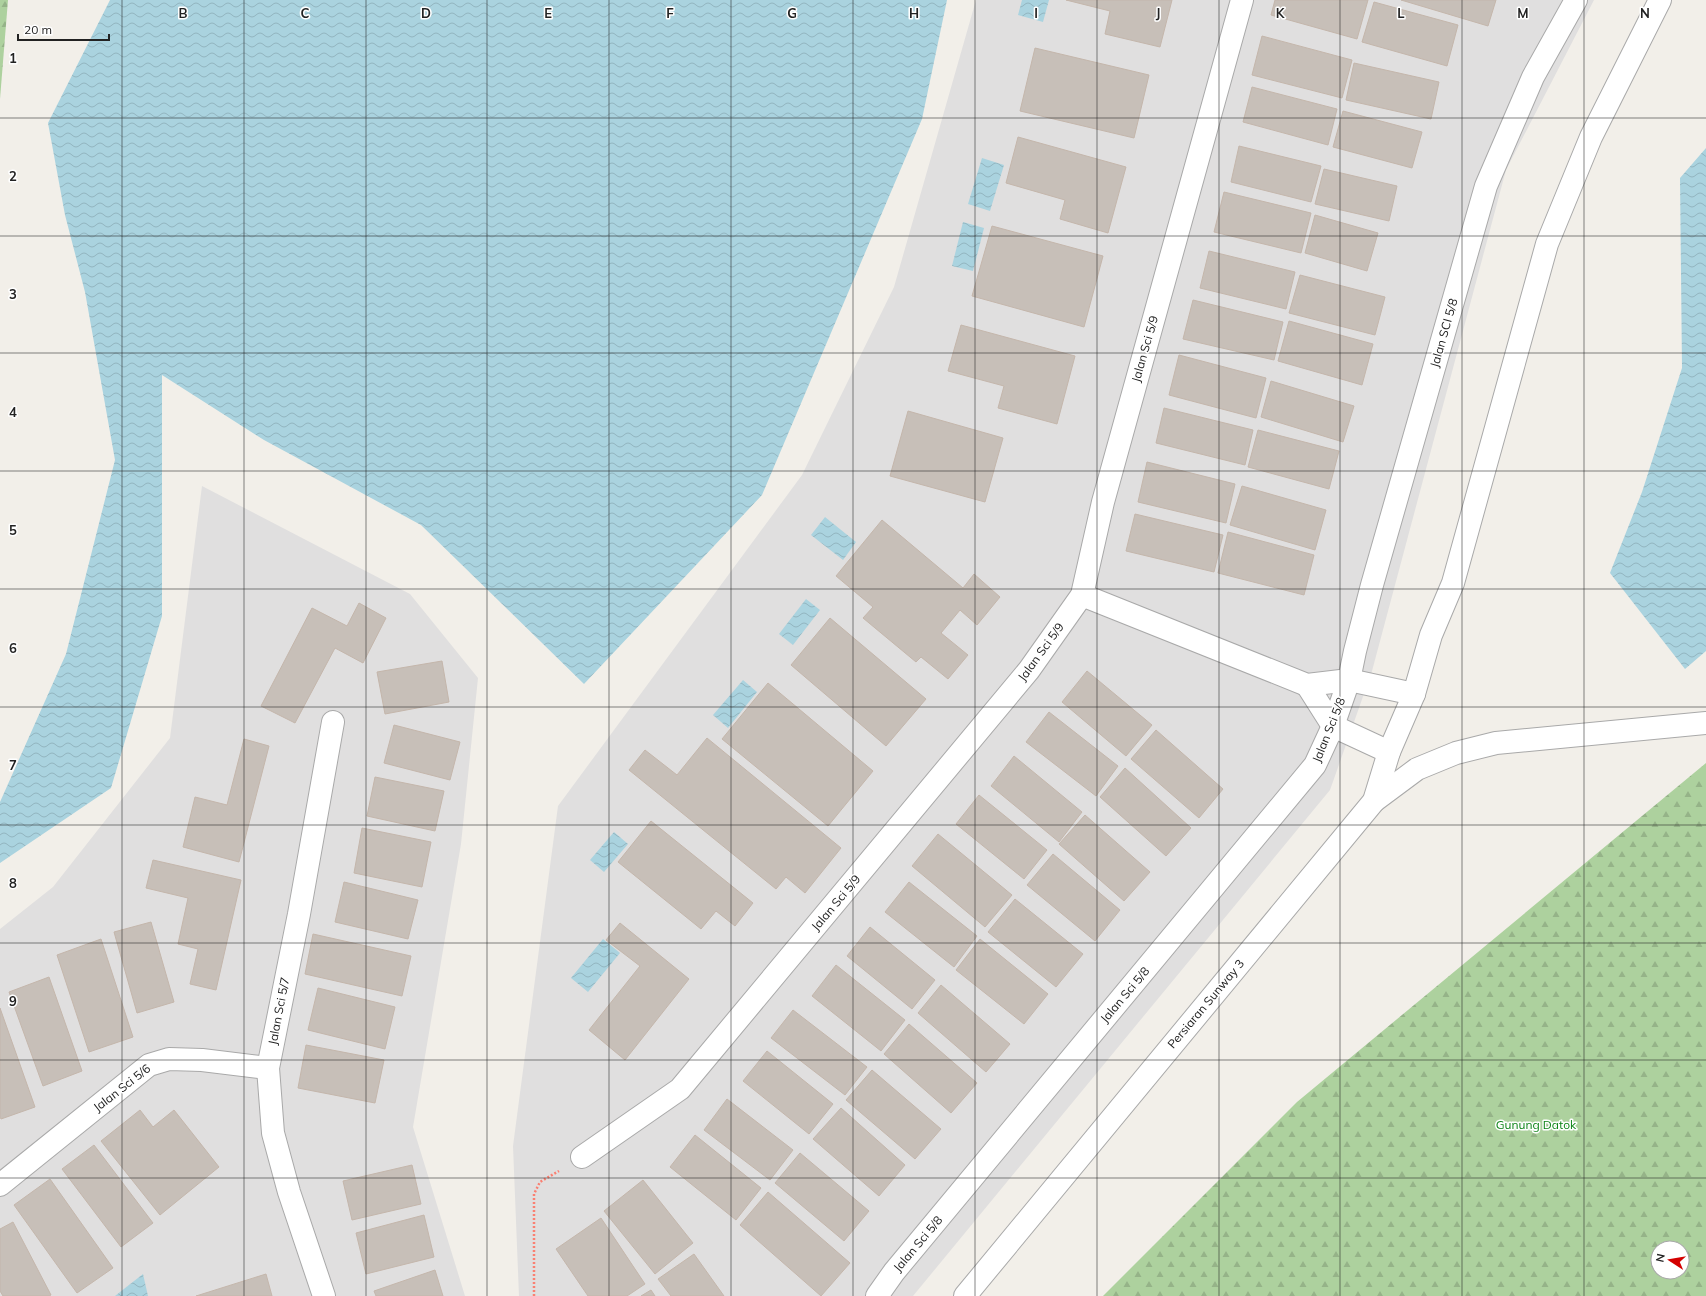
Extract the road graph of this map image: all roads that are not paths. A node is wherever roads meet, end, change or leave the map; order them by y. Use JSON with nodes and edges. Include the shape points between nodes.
{"nodes":[{"id":1,"x":1242,"y":0,"type":"edge"},
{"id":2,"x":1576,"y":0,"type":"edge"},
{"id":3,"x":1660,"y":0,"type":"edge"},
{"id":4,"x":1082,"y":595,"type":"junction"},
{"id":5,"x":1349,"y":680,"type":"junction"},
{"id":6,"x":1307,"y":684,"type":"junction"},
{"id":7,"x":1414,"y":694,"type":"junction"},
{"id":8,"x":333,"y":722,"type":"dead end"},
{"id":9,"x":1706,"y":723,"type":"edge"},
{"id":10,"x":1333,"y":726,"type":"junction"},
{"id":11,"x":1389,"y":752,"type":"junction"},
{"id":12,"x":1374,"y":801,"type":"junction"},
{"id":13,"x":268,"y":1068,"type":"junction"},
{"id":14,"x":582,"y":1158,"type":"road end"},
{"id":15,"x":0,"y":1185,"type":"edge"},
{"id":16,"x":324,"y":1296,"type":"edge"},
{"id":17,"x":877,"y":1296,"type":"edge"},
{"id":18,"x":965,"y":1296,"type":"edge"}],
"edges":[{"from":1,"to":4,"type":"street","name":"Jalan Sci 5/9","via":[[1103,502]]},
{"from":2,"to":5,"type":"street","name":"Jalan SCI 5/8","via":[[1533,78],[1486,186],[1372,584]]},
{"from":3,"to":7,"type":"street","name":"Persiaran Sunway 3","via":[[1591,137],[1547,244],[1453,583],[1430,635]]},
{"from":4,"to":6,"type":"street"},
{"from":4,"to":14,"type":"street","name":"Jalan Sci 5/9","via":[[1030,670],[680,1089]]},
{"from":5,"to":6,"type":"street"},
{"from":5,"to":7,"type":"street"},
{"from":5,"to":10,"type":"street","name":"Jalan Sci 5/8"},
{"from":6,"to":10,"type":"street"},
{"from":7,"to":11,"type":"street","name":"Persiaran Sunway 3"},
{"from":8,"to":13,"type":"street","name":"Jalan Sci 5/7","via":[[299,914]]},
{"from":9,"to":12,"type":"street","via":[[1496,743],[1456,753],[1417,769]]},
{"from":10,"to":11,"type":"street"},
{"from":10,"to":17,"type":"street","name":"Jalan Sci 5/8","via":[[1315,765],[894,1272]]},
{"from":11,"to":12,"type":"street","name":"Persiaran Sunway 3"},
{"from":12,"to":18,"type":"street","name":"Persiaran Sunway 3"},
{"from":13,"to":15,"type":"street","name":"Jalan Sci 5/6","via":[[169,1059],[149,1065]]},
{"from":13,"to":16,"type":"street","name":"Jalan Sci 5/7","via":[[273,1133],[289,1192]]}]}
